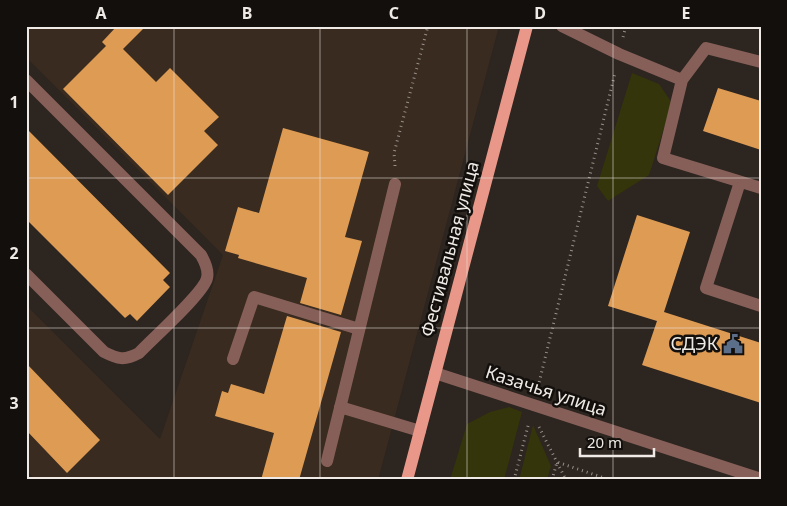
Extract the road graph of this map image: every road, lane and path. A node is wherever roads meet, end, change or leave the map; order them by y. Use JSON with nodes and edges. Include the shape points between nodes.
{"nodes":[{"id":1,"x":428,"y":26,"type":"edge"},
{"id":2,"x":527,"y":26,"type":"edge"},
{"id":3,"x":562,"y":26,"type":"edge"},
{"id":4,"x":626,"y":26,"type":"edge"},
{"id":5,"x":619,"y":54,"type":"junction"},
{"id":6,"x":761,"y":62,"type":"edge"},
{"id":7,"x":26,"y":80,"type":"edge"},
{"id":8,"x":682,"y":80,"type":"junction"},
{"id":9,"x":740,"y":182,"type":"junction"},
{"id":10,"x":395,"y":184,"type":"joint"},
{"id":11,"x":761,"y":188,"type":"edge"},
{"id":12,"x":26,"y":274,"type":"edge"},
{"id":13,"x":761,"y":306,"type":"edge"},
{"id":14,"x":360,"y":329,"type":"junction"},
{"id":15,"x":233,"y":359,"type":"dead end"},
{"id":16,"x":435,"y":373,"type":"junction"},
{"id":17,"x":533,"y":405,"type":"junction"},
{"id":18,"x":340,"y":407,"type":"junction"},
{"id":19,"x":420,"y":431,"type":"junction"},
{"id":20,"x":327,"y":461,"type":"dead end"},
{"id":21,"x":557,"y":462,"type":"junction"},
{"id":22,"x":761,"y":479,"type":"edge"},
{"id":23,"x":407,"y":480,"type":"edge"},
{"id":24,"x":514,"y":480,"type":"edge"},
{"id":25,"x":552,"y":480,"type":"edge"},
{"id":26,"x":566,"y":480,"type":"edge"},
{"id":27,"x":610,"y":480,"type":"edge"}],
"edges":[{"from":1,"to":10,"type":"path","via":[[394,153]]},
{"from":2,"to":16,"type":"main road","name":"Фестивальная улица"},
{"from":3,"to":5,"type":"street"},
{"from":4,"to":5,"type":"path"},
{"from":5,"to":8,"type":"street"},
{"from":5,"to":17,"type":"path"},
{"from":6,"to":8,"type":"street","via":[[706,48]]},
{"from":7,"to":12,"type":"street","via":[[201,255],[207,278],[198,293],[139,352],[129,358],[116,358],[104,352]]},
{"from":8,"to":9,"type":"street","via":[[663,158]]},
{"from":9,"to":11,"type":"street"},
{"from":9,"to":13,"type":"street","via":[[706,288]]},
{"from":10,"to":14,"type":"street"},
{"from":14,"to":15,"type":"street","via":[[254,297]]},
{"from":14,"to":18,"type":"street"},
{"from":16,"to":17,"type":"street","name":"Казачья улица"},
{"from":16,"to":19,"type":"main road","name":"Фестивальная улица"},
{"from":17,"to":21,"type":"path","via":[[538,426]]},
{"from":17,"to":22,"type":"street","name":"Казачья улица"},
{"from":17,"to":24,"type":"path"},
{"from":18,"to":19,"type":"street"},
{"from":18,"to":20,"type":"street"},
{"from":19,"to":23,"type":"main road","name":"Фестивальная улица"},
{"from":21,"to":25,"type":"path"},
{"from":21,"to":26,"type":"path"},
{"from":21,"to":27,"type":"path"}]}
